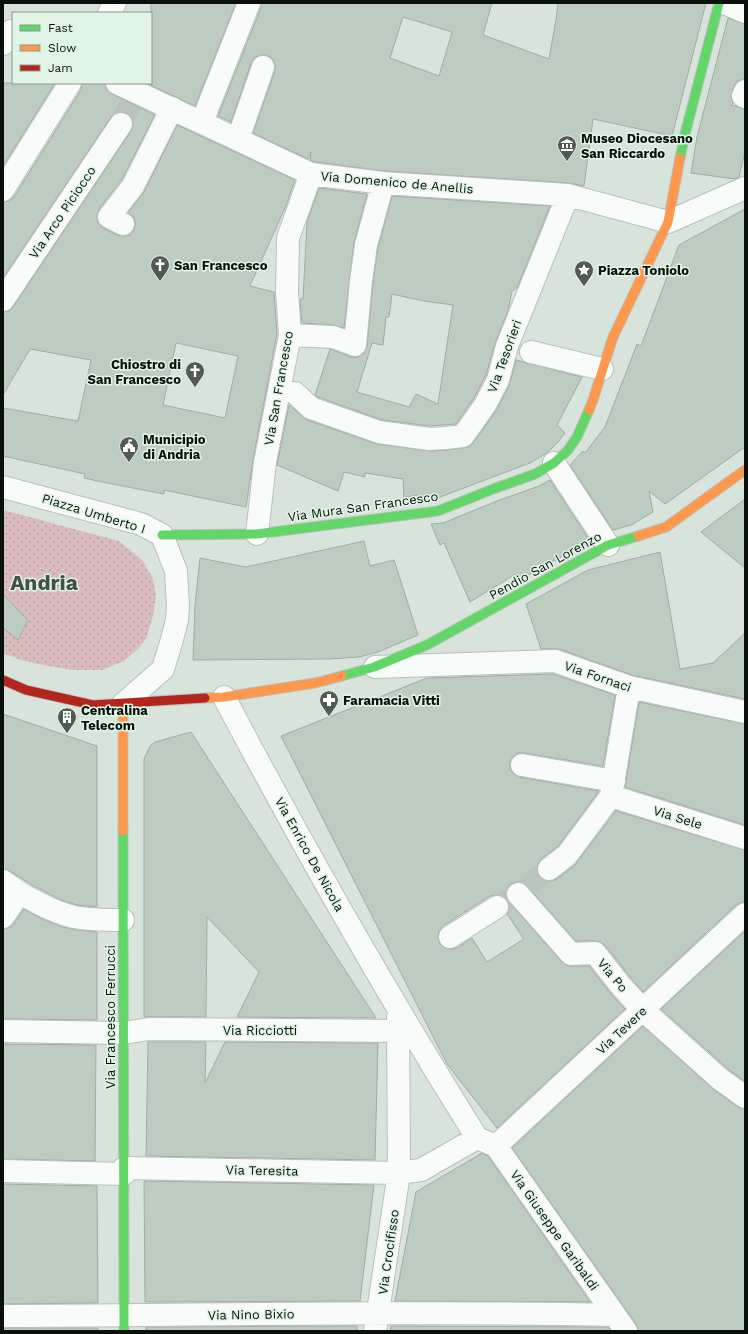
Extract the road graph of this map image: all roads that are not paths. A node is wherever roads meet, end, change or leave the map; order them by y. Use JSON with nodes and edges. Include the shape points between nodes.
{"nodes":[{"id":1,"x":115,"y":3,"type":"edge"},
{"id":2,"x":249,"y":3,"type":"edge"},
{"id":3,"x":719,"y":3,"type":"edge"},
{"id":4,"x":724,"y":3,"type":"edge"},
{"id":5,"x":110,"y":12,"type":"edge"},
{"id":6,"x":745,"y":12,"type":"edge"},
{"id":7,"x":263,"y":68,"type":"dead end"},
{"id":8,"x":69,"y":84,"type":"edge"},
{"id":9,"x":119,"y":84,"type":"edge"},
{"id":10,"x":172,"y":108,"type":"junction"},
{"id":11,"x":202,"y":122,"type":"junction"},
{"id":12,"x":121,"y":124,"type":"tunnel mouth"},
{"id":13,"x":238,"y":139,"type":"junction"},
{"id":14,"x":310,"y":174,"type":"junction"},
{"id":15,"x":383,"y":183,"type":"junction"},
{"id":16,"x":745,"y":188,"type":"edge"},
{"id":17,"x":3,"y":190,"type":"edge"},
{"id":18,"x":568,"y":195,"type":"junction"},
{"id":19,"x":668,"y":222,"type":"junction"},
{"id":20,"x":123,"y":224,"type":"dead end"},
{"id":21,"x":3,"y":300,"type":"edge"},
{"id":22,"x":290,"y":335,"type":"junction"},
{"id":23,"x":532,"y":352,"type":"dead end"},
{"id":24,"x":602,"y":369,"type":"junction"},
{"id":25,"x":294,"y":393,"type":"dead end"},
{"id":26,"x":554,"y":463,"type":"junction"},
{"id":27,"x":745,"y":470,"type":"edge"},
{"id":28,"x":3,"y":487,"type":"edge"},
{"id":29,"x":162,"y":534,"type":"junction"},
{"id":30,"x":257,"y":534,"type":"junction"},
{"id":31,"x":608,"y":545,"type":"junction"},
{"id":32,"x":374,"y":667,"type":"junction"},
{"id":33,"x":3,"y":680,"type":"edge"},
{"id":34,"x":629,"y":687,"type":"junction"},
{"id":35,"x":224,"y":697,"type":"junction"},
{"id":36,"x":123,"y":704,"type":"junction"},
{"id":37,"x":745,"y":712,"type":"edge"},
{"id":38,"x":522,"y":765,"type":"dead end"},
{"id":39,"x":613,"y":788,"type":"junction"},
{"id":40,"x":745,"y":838,"type":"edge"},
{"id":41,"x":549,"y":869,"type":"tunnel mouth"},
{"id":42,"x":11,"y":887,"type":"edge"},
{"id":43,"x":518,"y":894,"type":"dead end"},
{"id":44,"x":497,"y":907,"type":"tunnel mouth"},
{"id":45,"x":745,"y":914,"type":"edge"},
{"id":46,"x":3,"y":917,"type":"edge"},
{"id":47,"x":123,"y":920,"type":"junction"},
{"id":48,"x":450,"y":937,"type":"dead end"},
{"id":49,"x":643,"y":1010,"type":"junction"},
{"id":50,"x":398,"y":1020,"type":"junction"},
{"id":51,"x":3,"y":1031,"type":"edge"},
{"id":52,"x":123,"y":1033,"type":"junction"},
{"id":53,"x":745,"y":1097,"type":"edge"},
{"id":54,"x":487,"y":1142,"type":"junction"},
{"id":55,"x":3,"y":1171,"type":"edge"},
{"id":56,"x":124,"y":1171,"type":"junction"},
{"id":57,"x":399,"y":1173,"type":"junction"},
{"id":58,"x":3,"y":1316,"type":"edge"},
{"id":59,"x":377,"y":1322,"type":"edge"},
{"id":60,"x":523,"y":1322,"type":"edge"},
{"id":61,"x":124,"y":1323,"type":"edge"},
{"id":62,"x":621,"y":1323,"type":"edge"}],
"edges":[{"from":1,"to":5,"type":"street"},
{"from":2,"to":11,"type":"street"},
{"from":3,"to":19,"type":"street","name":"Via Mura San Francesco","via":[[685,134]]},
{"from":4,"to":6,"type":"street"},
{"from":7,"to":13,"type":"street"},
{"from":8,"to":17,"type":"street"},
{"from":9,"to":10,"type":"street","name":"Via Domenico de Anellis"},
{"from":10,"to":11,"type":"street","name":"Via Domenico de Anellis"},
{"from":10,"to":20,"type":"street","via":[[133,186],[108,217]]},
{"from":11,"to":13,"type":"street","name":"Via Domenico de Anellis"},
{"from":12,"to":21,"type":"street","name":"Via Arco Piciocco"},
{"from":13,"to":14,"type":"street","name":"Via Domenico de Anellis"},
{"from":14,"to":15,"type":"street","name":"Via Domenico de Anellis"},
{"from":14,"to":22,"type":"street","name":"Via San Francesco","via":[[288,238],[287,292]]},
{"from":15,"to":18,"type":"street","name":"Via Domenico de Anellis"},
{"from":15,"to":22,"type":"street","via":[[366,245],[355,345],[333,337]]},
{"from":16,"to":19,"type":"street"},
{"from":18,"to":19,"type":"street","name":"Via Domenico de Anellis"},
{"from":18,"to":25,"type":"street","name":"Via Tesorieri","via":[[507,346],[498,380],[479,415],[463,436],[429,439],[379,432],[311,408]]},
{"from":19,"to":24,"type":"street","name":"Via Mura San Francesco","via":[[613,337]]},
{"from":22,"to":30,"type":"street","name":"Via San Francesco","via":[[265,462]]},
{"from":23,"to":24,"type":"street"},
{"from":24,"to":26,"type":"street","name":"Via Mura San Francesco","via":[[593,400],[577,437]]},
{"from":26,"to":30,"type":"street","name":"Via Mura San Francesco","via":[[535,474],[438,511]]},
{"from":26,"to":31,"type":"street"},
{"from":27,"to":31,"type":"street","name":"Pendio San Lorenzo","via":[[666,527]]},
{"from":28,"to":29,"type":"street","name":"Piazza Umberto I","via":[[140,524]]},
{"from":29,"to":30,"type":"street","name":"Via Mura San Francesco"},
{"from":29,"to":36,"type":"street","name":"Piazza Umberto I","via":[[176,571],[177,620],[163,669]]},
{"from":31,"to":32,"type":"street","name":"Pendio San Lorenzo","via":[[427,645]]},
{"from":32,"to":34,"type":"street","name":"Via Fornaci","via":[[556,661]]},
{"from":32,"to":35,"type":"street","name":"Pendio San Lorenzo","via":[[315,683]]},
{"from":33,"to":36,"type":"street","name":"Pendio San Lorenzo","via":[[26,690],[93,705]]},
{"from":34,"to":37,"type":"street","name":"Via Fornaci"},
{"from":34,"to":39,"type":"street"},
{"from":35,"to":36,"type":"street","name":"Pendio San Lorenzo"},
{"from":35,"to":50,"type":"street","name":"Via Enrico De Nicola"},
{"from":36,"to":47,"type":"street","name":"Via Francesco Ferrucci"},
{"from":38,"to":39,"type":"street","name":"Via Sele"},
{"from":39,"to":40,"type":"street","name":"Via Sele"},
{"from":39,"to":41,"type":"street","via":[[567,855]]},
{"from":42,"to":46,"type":"street"},
{"from":42,"to":47,"type":"street","via":[[48,907],[72,916],[97,920]]},
{"from":43,"to":49,"type":"street","name":"Via Po","via":[[571,954],[595,953]]},
{"from":44,"to":48,"type":"street"},
{"from":45,"to":49,"type":"street","name":"Via Tevere"},
{"from":47,"to":52,"type":"street","name":"Via Francesco Ferrucci"},
{"from":49,"to":53,"type":"street","name":"Via Po","via":[[720,1079]]},
{"from":49,"to":54,"type":"street","name":"Via Tevere"},
{"from":50,"to":52,"type":"street","name":"Via Ricciotti","via":[[149,1029]]},
{"from":50,"to":54,"type":"street","name":"Via Enrico De Nicola"},
{"from":50,"to":57,"type":"street","name":"Via Crocifisso"},
{"from":51,"to":52,"type":"street","name":"Via Ricciotti"},
{"from":52,"to":56,"type":"street","name":"Via Francesco Ferrucci"},
{"from":54,"to":57,"type":"street","name":"Via Tevere","via":[[421,1170]]},
{"from":54,"to":62,"type":"street","name":"Via Giuseppe Garibaldi"},
{"from":55,"to":56,"type":"street","name":"Via Teresita"},
{"from":56,"to":57,"type":"street","name":"Via Teresita"},
{"from":56,"to":61,"type":"street","name":"Via Francesco Ferrucci"},
{"from":57,"to":59,"type":"street","name":"Via Crocifisso"},
{"from":58,"to":61,"type":"street","name":"Via Nino Bixio"},
{"from":59,"to":60,"type":"street","name":"Via Nino Bixio"},
{"from":59,"to":61,"type":"street","name":"Via Nino Bixio"},
{"from":60,"to":62,"type":"street","name":"Via Nino Bixio"}]}
